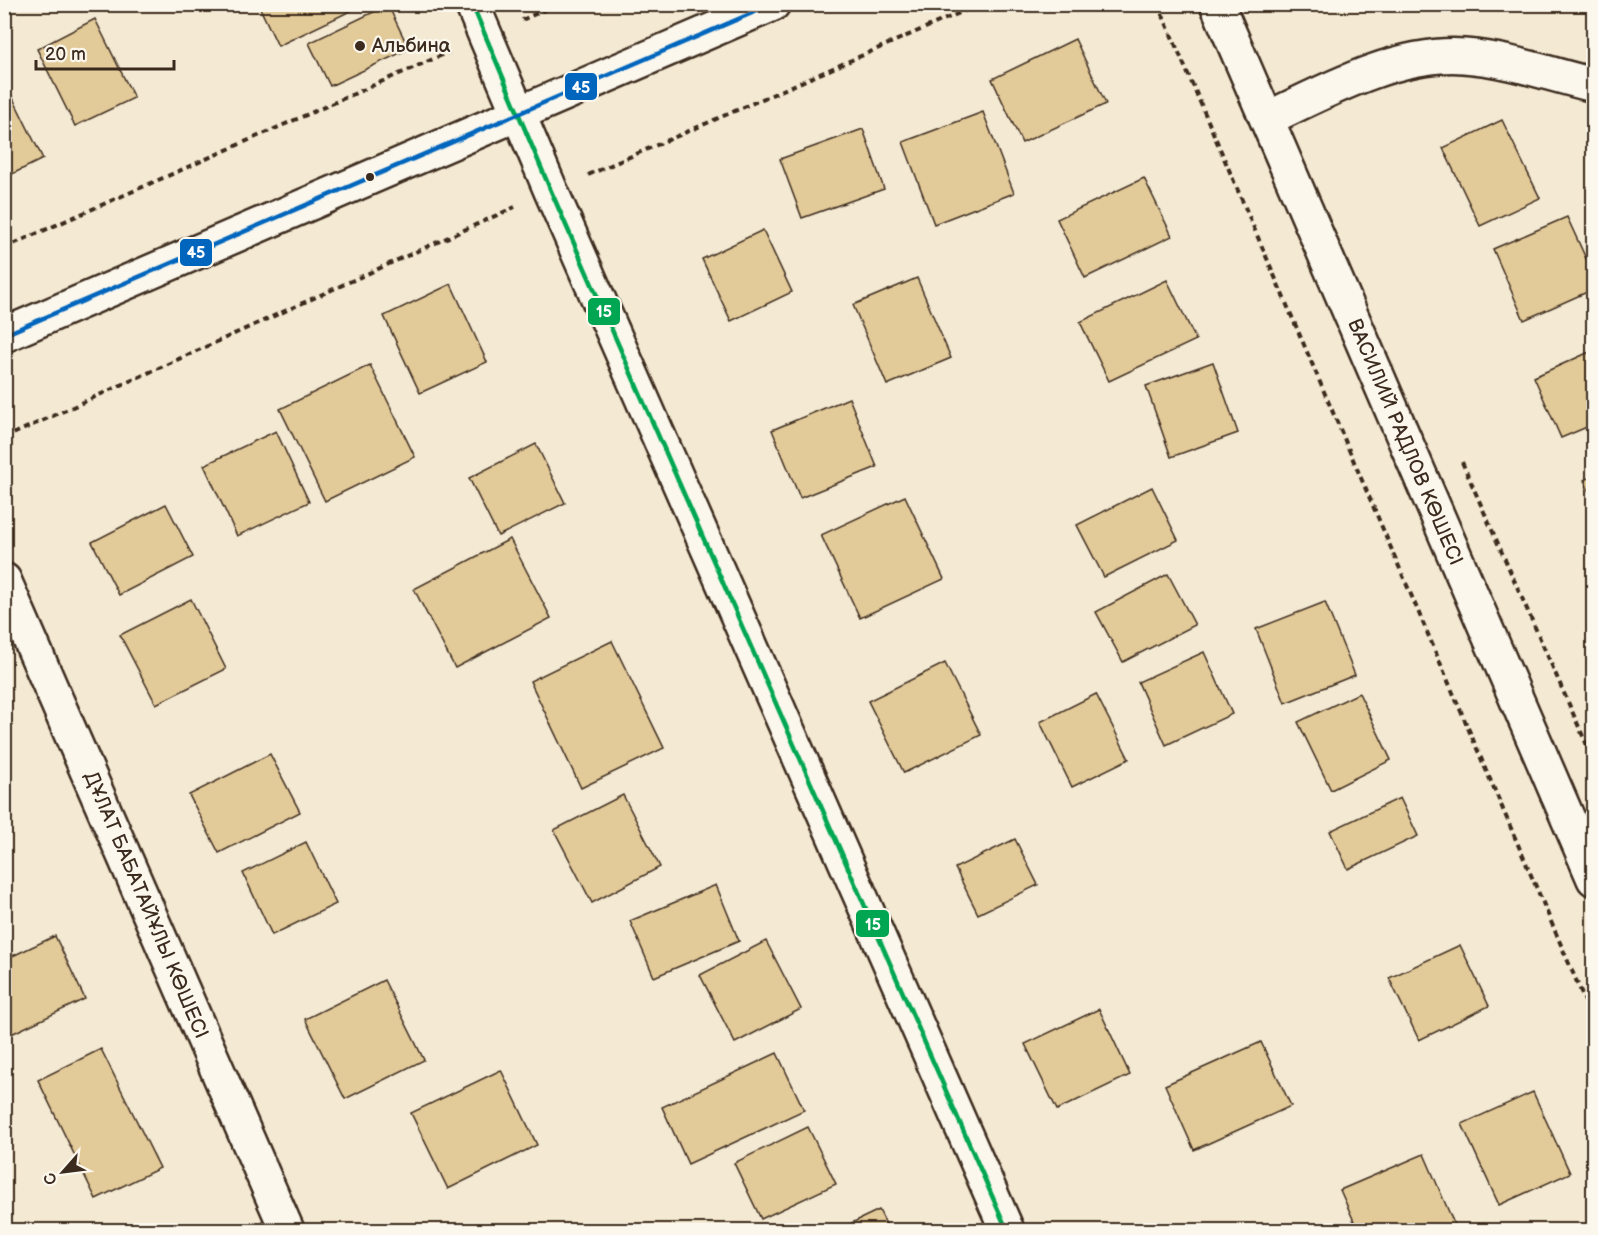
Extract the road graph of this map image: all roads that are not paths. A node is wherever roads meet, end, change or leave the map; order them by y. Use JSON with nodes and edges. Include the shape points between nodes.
{"nodes":[{"id":1,"x":472,"y":4,"type":"edge"},
{"id":2,"x":773,"y":4,"type":"edge"},
{"id":3,"x":1217,"y":4,"type":"edge"},
{"id":4,"x":1593,"y":85,"type":"edge"},
{"id":5,"x":519,"y":114,"type":"junction"},
{"id":6,"x":1267,"y":119,"type":"junction"},
{"id":7,"x":4,"y":335,"type":"edge"},
{"id":8,"x":4,"y":580,"type":"edge"},
{"id":9,"x":1593,"y":879,"type":"edge"},
{"id":10,"x":287,"y":1230,"type":"edge"},
{"id":11,"x":1007,"y":1230,"type":"edge"}],
"edges":[{"from":1,"to":5,"type":"street"},
{"from":2,"to":5,"type":"street"},
{"from":3,"to":6,"type":"street","name":"ВАСИЛИЙ РАДЛОВ КӨШЕСІ"},
{"from":4,"to":6,"type":"street","via":[[1490,59],[1435,56],[1375,72]]},
{"from":5,"to":7,"type":"street"},
{"from":5,"to":11,"type":"street"},
{"from":6,"to":9,"type":"street","name":"ВАСИЛИЙ РАДЛОВ КӨШЕСІ"},
{"from":8,"to":10,"type":"street","name":"ДҰЛАТ БАБАТАЙҰЛЫ КӨШЕСІ"}]}
